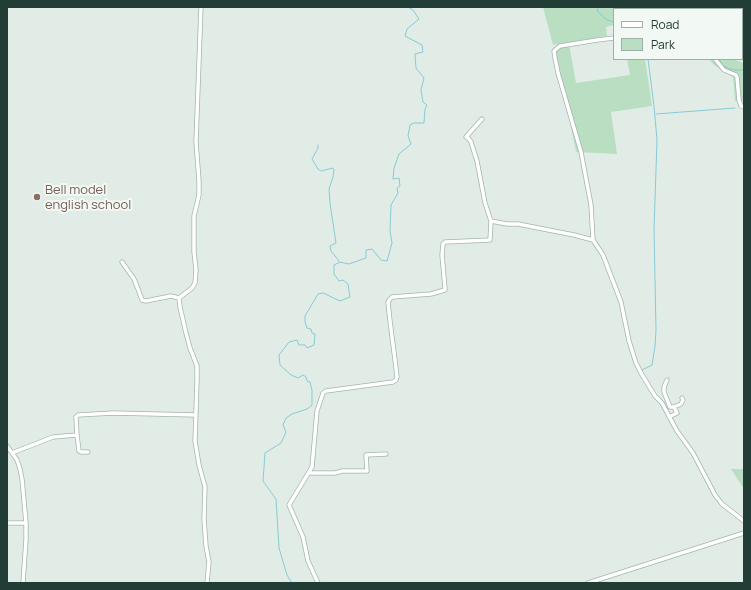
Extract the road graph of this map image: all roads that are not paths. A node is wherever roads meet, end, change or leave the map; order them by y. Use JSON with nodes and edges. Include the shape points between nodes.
{"nodes":[{"id":1,"x":201,"y":7,"type":"edge"},
{"id":2,"x":613,"y":38,"type":"edge"},
{"id":3,"x":716,"y":60,"type":"edge"},
{"id":4,"x":744,"y":107,"type":"edge"},
{"id":5,"x":482,"y":119,"type":"dead end"},
{"id":6,"x":490,"y":221,"type":"junction"},
{"id":7,"x":593,"y":240,"type":"junction"},
{"id":8,"x":122,"y":262,"type":"dead end"},
{"id":9,"x":179,"y":298,"type":"junction"},
{"id":10,"x":667,"y":380,"type":"dead end"},
{"id":11,"x":682,"y":398,"type":"dead end"},
{"id":12,"x":674,"y":407,"type":"junction"},
{"id":13,"x":666,"y":410,"type":"junction"},
{"id":14,"x":196,"y":415,"type":"junction"},
{"id":15,"x":669,"y":417,"type":"junction"},
{"id":16,"x":77,"y":435,"type":"junction"},
{"id":17,"x":7,"y":446,"type":"edge"},
{"id":18,"x":88,"y":452,"type":"dead end"},
{"id":19,"x":12,"y":453,"type":"junction"},
{"id":20,"x":386,"y":454,"type":"dead end"},
{"id":21,"x":309,"y":473,"type":"junction"},
{"id":22,"x":744,"y":521,"type":"edge"},
{"id":23,"x":7,"y":523,"type":"edge"},
{"id":24,"x":26,"y":523,"type":"junction"},
{"id":25,"x":744,"y":533,"type":"edge"},
{"id":26,"x":23,"y":583,"type":"edge"},
{"id":27,"x":207,"y":583,"type":"edge"},
{"id":28,"x":318,"y":583,"type":"edge"},
{"id":29,"x":588,"y":583,"type":"edge"}],
"edges":[{"from":1,"to":9,"type":"street","via":[[196,142],[199,195],[194,216],[196,270],[192,288]]},
{"from":2,"to":7,"type":"street","via":[[560,46],[554,51],[581,152],[591,205]]},
{"from":3,"to":4,"type":"street","via":[[724,70],[736,75],[739,100]]},
{"from":5,"to":6,"type":"street","via":[[466,136],[471,142],[477,161]]},
{"from":6,"to":7,"type":"street","via":[[518,224]]},
{"from":6,"to":21,"type":"street","via":[[490,240],[443,244],[444,290],[390,299],[388,302],[396,380],[326,391],[323,394],[317,411],[312,467]]},
{"from":7,"to":13,"type":"street","via":[[603,255],[621,302],[636,363]]},
{"from":8,"to":9,"type":"street","via":[[134,279],[142,300],[171,296]]},
{"from":9,"to":14,"type":"street","via":[[186,333],[197,366]]},
{"from":10,"to":12,"type":"street","via":[[664,396],[670,407]]},
{"from":11,"to":12,"type":"street","via":[[681,404]]},
{"from":12,"to":13,"type":"street"},
{"from":12,"to":15,"type":"street","via":[[677,413]]},
{"from":13,"to":15,"type":"street"},
{"from":14,"to":16,"type":"street","via":[[78,415]]},
{"from":14,"to":27,"type":"street","via":[[195,441],[205,487],[204,519],[209,562]]},
{"from":15,"to":22,"type":"street","via":[[693,453],[715,495],[722,504]]},
{"from":16,"to":18,"type":"street","via":[[79,451]]},
{"from":16,"to":19,"type":"street","via":[[53,437]]},
{"from":17,"to":19,"type":"street"},
{"from":19,"to":24,"type":"street","via":[[17,460],[22,479]]},
{"from":20,"to":21,"type":"street","via":[[366,455],[367,471]]},
{"from":21,"to":28,"type":"street","via":[[289,505]]},
{"from":23,"to":24,"type":"street"},
{"from":24,"to":26,"type":"street"},
{"from":25,"to":29,"type":"street"}]}
